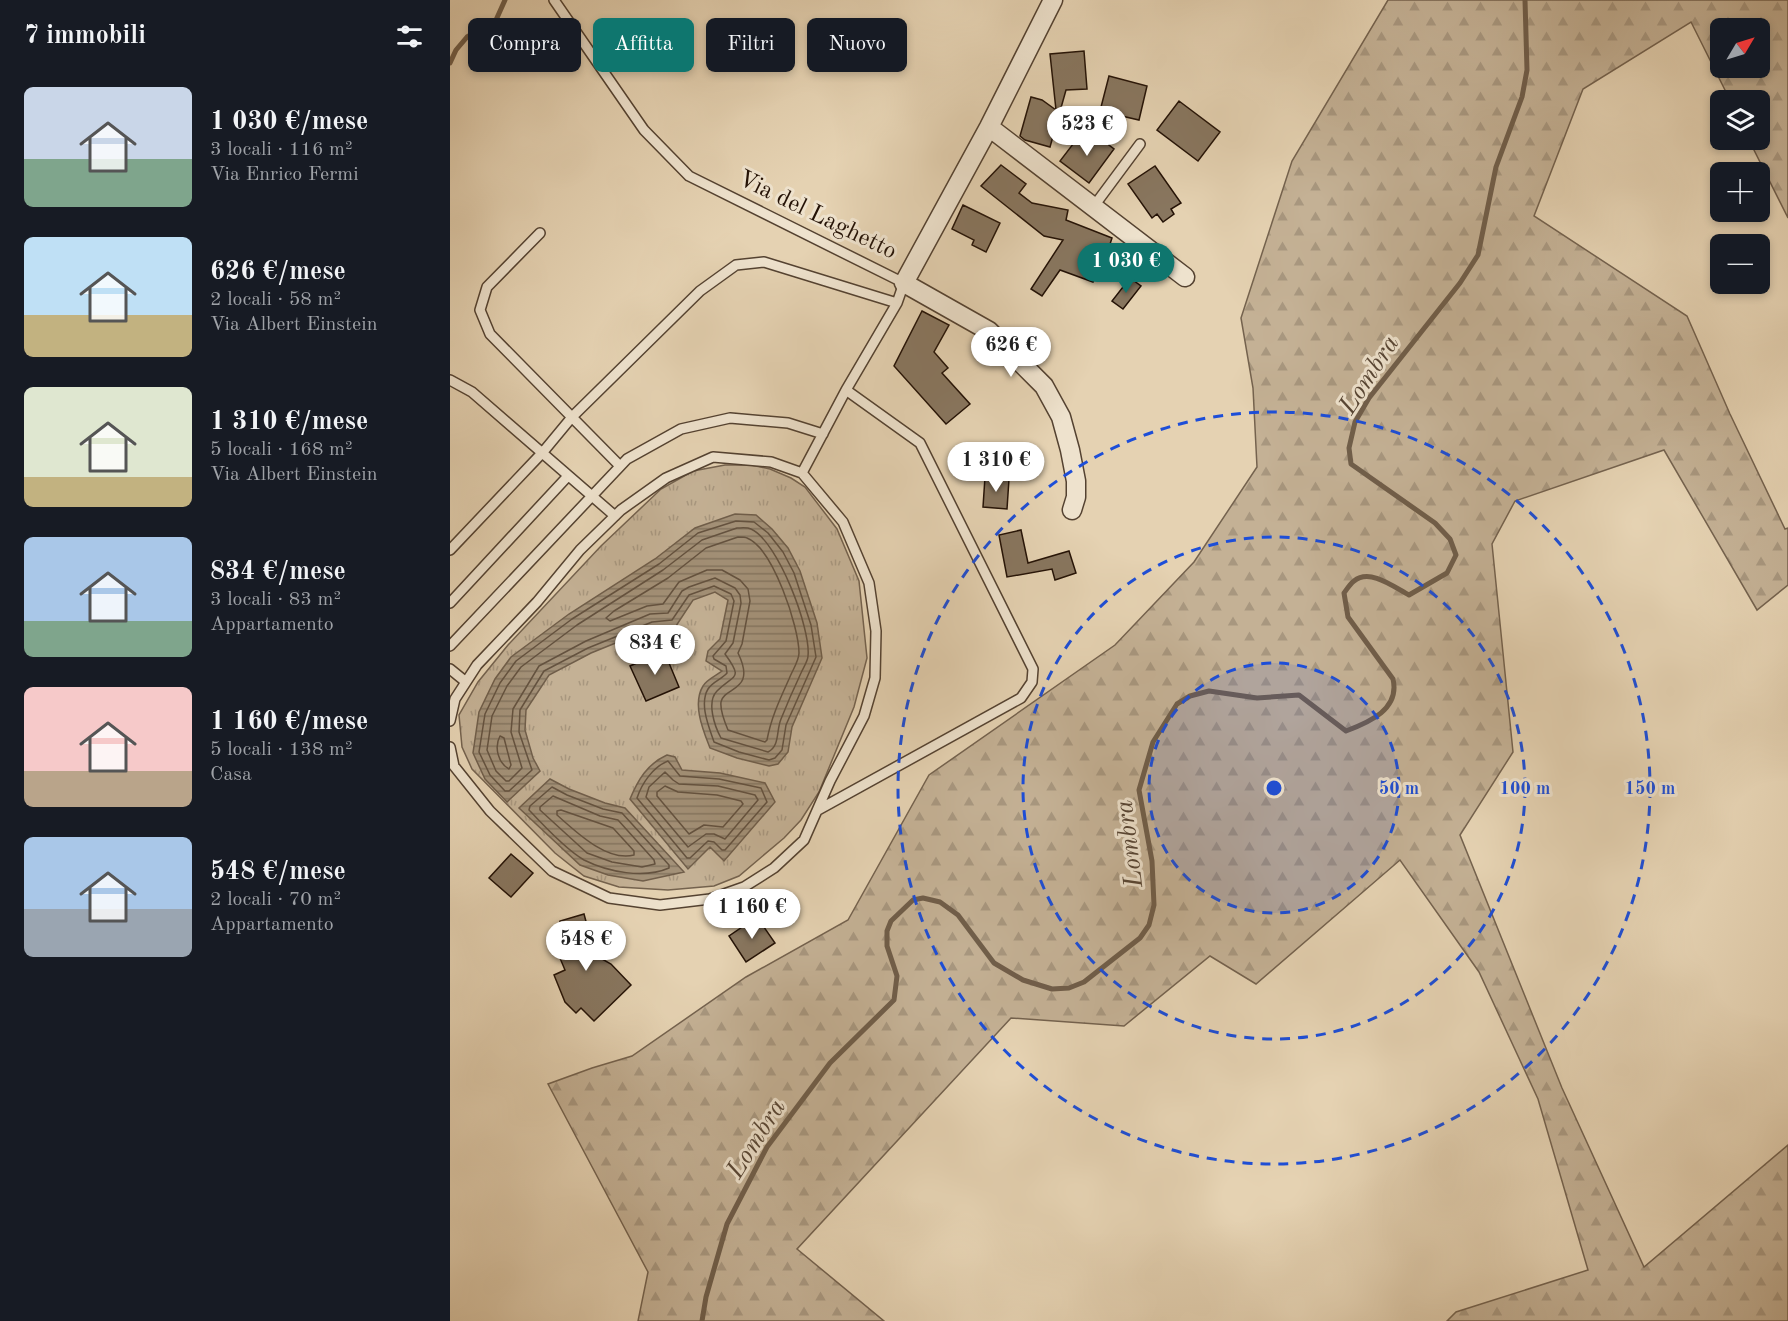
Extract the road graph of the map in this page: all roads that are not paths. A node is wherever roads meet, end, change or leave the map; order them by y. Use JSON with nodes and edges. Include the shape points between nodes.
{"nodes":[{"id":1,"x":554,"y":0,"type":"edge"},
{"id":2,"x":1053,"y":0,"type":"edge"},
{"id":3,"x":989,"y":126,"type":"junction"},
{"id":4,"x":1140,"y":144,"type":"dead end"},
{"id":5,"x":1094,"y":206,"type":"junction"},
{"id":6,"x":540,"y":233,"type":"dead end"},
{"id":7,"x":1185,"y":277,"type":"dead end"},
{"id":8,"x":904,"y":283,"type":"junction"},
{"id":9,"x":897,"y":303,"type":"junction"},
{"id":10,"x":450,"y":380,"type":"edge"},
{"id":11,"x":846,"y":390,"type":"junction"},
{"id":12,"x":572,"y":417,"type":"junction"},
{"id":13,"x":823,"y":434,"type":"junction"},
{"id":14,"x":543,"y":452,"type":"junction"},
{"id":15,"x":620,"y":466,"type":"junction"},
{"id":16,"x":802,"y":473,"type":"junction"},
{"id":17,"x":568,"y":476,"type":"junction"},
{"id":18,"x":592,"y":496,"type":"junction"},
{"id":19,"x":1072,"y":510,"type":"dead end"},
{"id":20,"x":615,"y":516,"type":"junction"},
{"id":21,"x":450,"y":550,"type":"edge"},
{"id":22,"x":450,"y":603,"type":"edge"},
{"id":23,"x":450,"y":646,"type":"edge"},
{"id":24,"x":450,"y":669,"type":"edge"},
{"id":25,"x":466,"y":682,"type":"junction"},
{"id":26,"x":450,"y":721,"type":"edge"},
{"id":27,"x":450,"y":747,"type":"edge"},
{"id":28,"x":818,"y":810,"type":"junction"}],
"edges":[{"from":1,"to":8,"type":"lane","name":"Via del Laghetto","via":[[644,130],[689,176]]},
{"from":2,"to":3,"type":"street","name":"Via del Laghetto"},
{"from":3,"to":5,"type":"street"},
{"from":3,"to":8,"type":"street","name":"Via del Laghetto"},
{"from":4,"to":5,"type":"lane"},
{"from":5,"to":7,"type":"street"},
{"from":6,"to":12,"type":"lane","via":[[487,287],[480,310],[490,334]]},
{"from":8,"to":9,"type":"lane"},
{"from":8,"to":19,"type":"street","via":[[989,331],[1044,386],[1061,417],[1070,450],[1076,481]]},
{"from":9,"to":11,"type":"lane"},
{"from":9,"to":12,"type":"lane","via":[[764,262],[736,265],[700,291]]},
{"from":10,"to":14,"type":"lane","via":[[472,392]]},
{"from":11,"to":13,"type":"lane"},
{"from":11,"to":28,"type":"lane","via":[[920,443],[1033,669],[1032,682],[1022,698]]},
{"from":12,"to":14,"type":"lane"},
{"from":12,"to":15,"type":"lane"},
{"from":13,"to":15,"type":"lane","via":[[788,423],[730,418],[681,429]]},
{"from":13,"to":16,"type":"lane"},
{"from":14,"to":17,"type":"lane"},
{"from":14,"to":21,"type":"lane"},
{"from":15,"to":18,"type":"lane"},
{"from":16,"to":20,"type":"lane","via":[[771,462],[713,457],[666,478]]},
{"from":16,"to":28,"type":"lane","via":[[843,522],[869,583],[876,631],[875,678],[864,716]]},
{"from":17,"to":18,"type":"lane"},
{"from":17,"to":22,"type":"lane"},
{"from":18,"to":20,"type":"lane"},
{"from":18,"to":23,"type":"lane"},
{"from":20,"to":25,"type":"lane","via":[[580,550]]},
{"from":24,"to":25,"type":"lane"},
{"from":25,"to":26,"type":"lane","via":[[455,699]]},
{"from":27,"to":28,"type":"lane","via":[[454,766],[512,834],[552,871],[609,898],[660,905],[710,899],[744,887],[774,868],[804,840]]}]}
